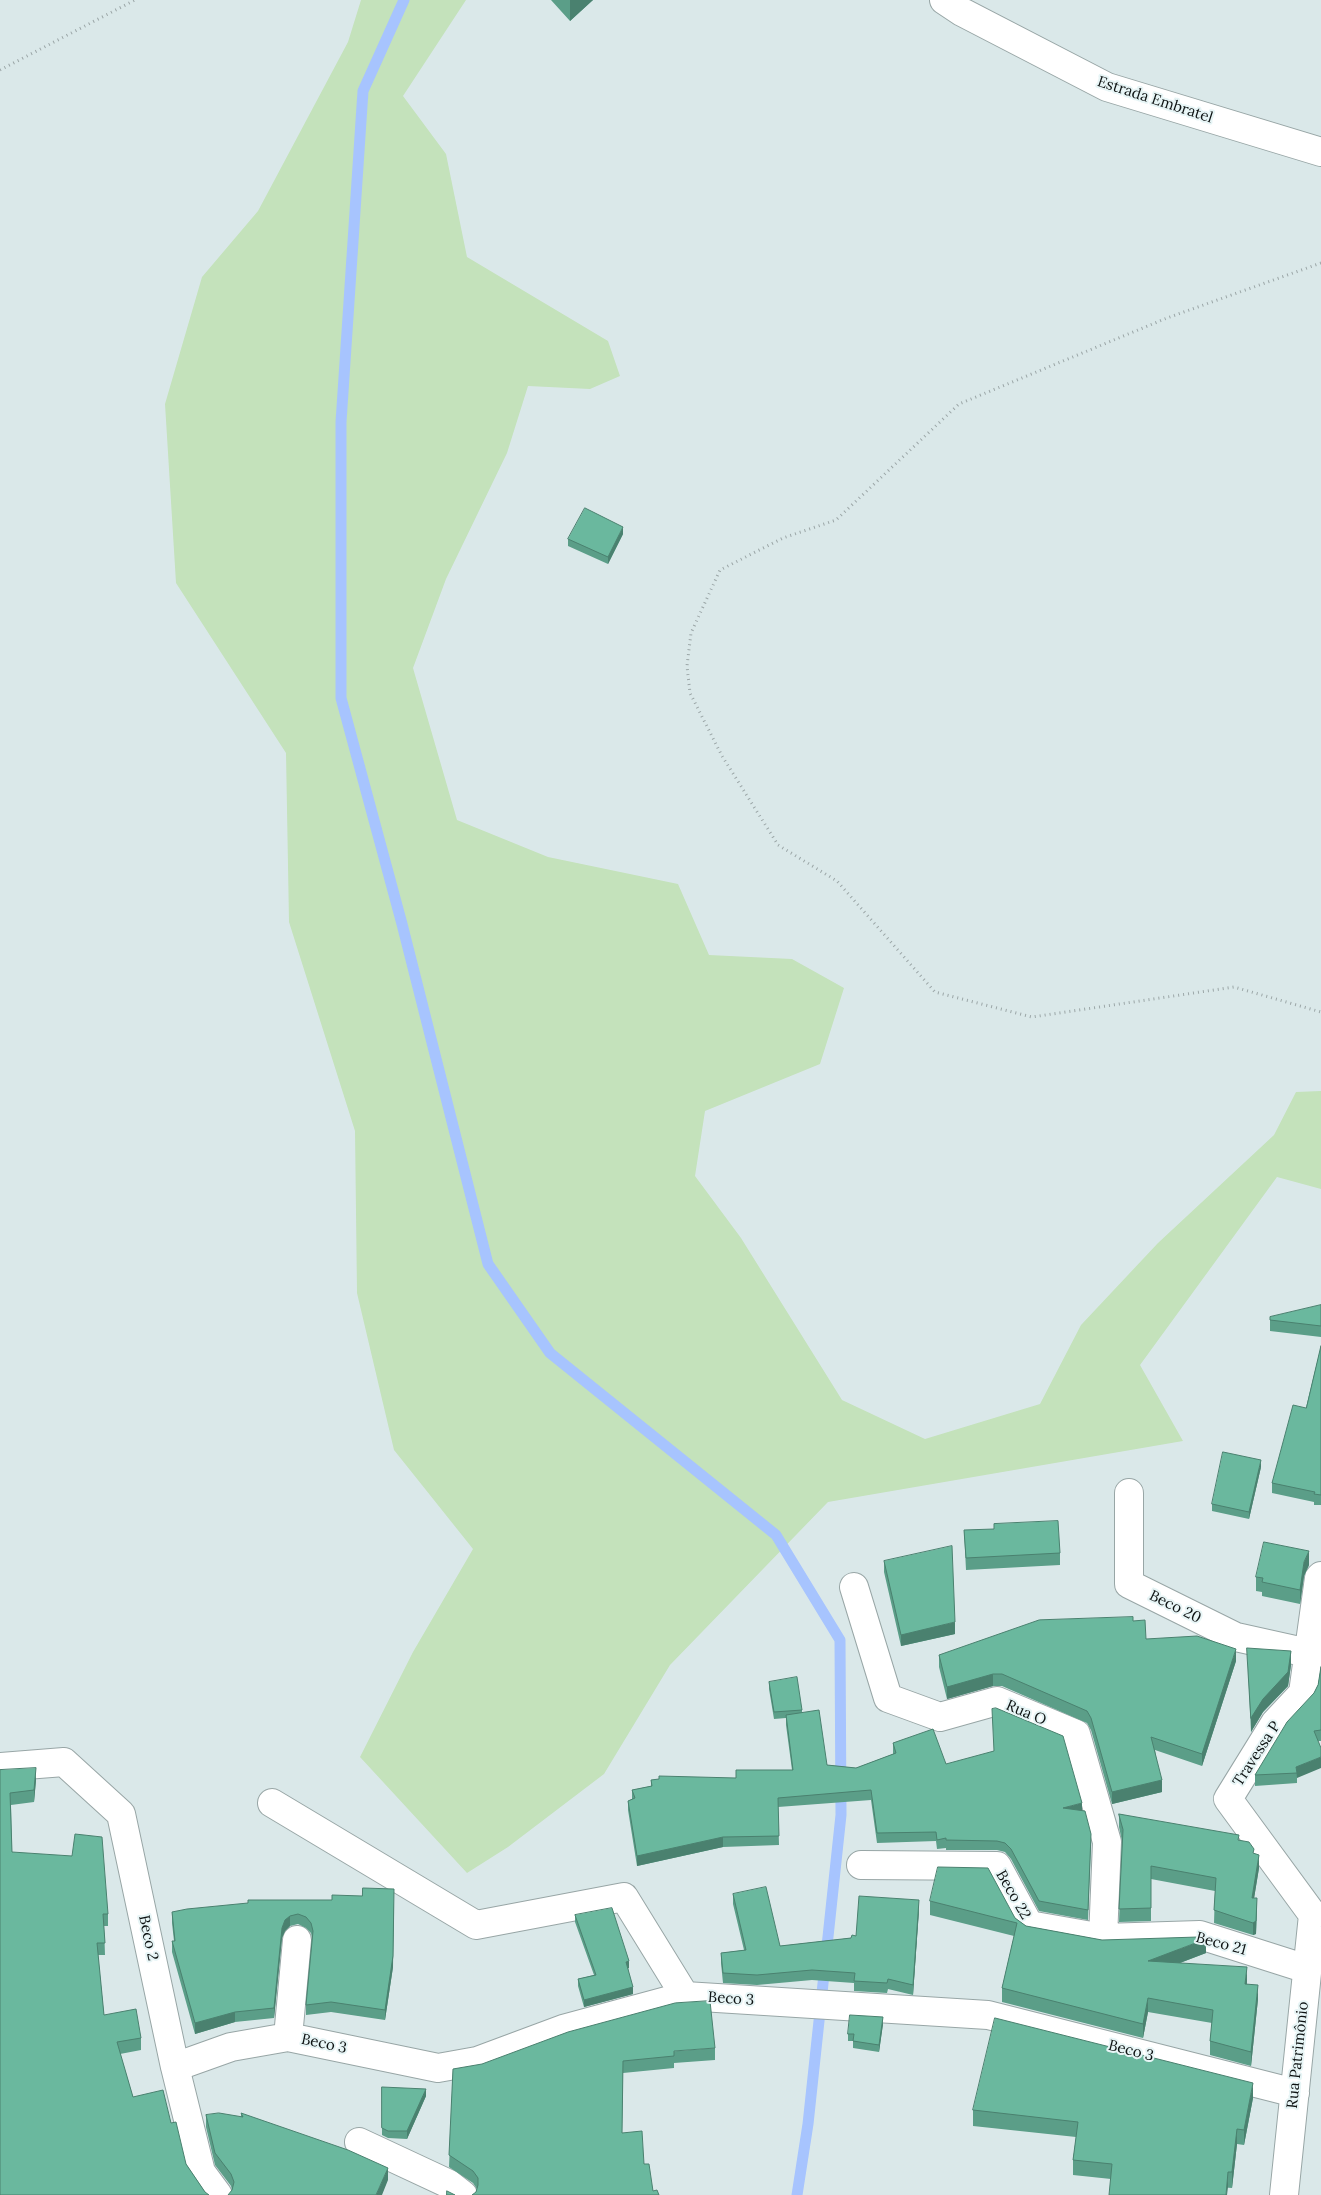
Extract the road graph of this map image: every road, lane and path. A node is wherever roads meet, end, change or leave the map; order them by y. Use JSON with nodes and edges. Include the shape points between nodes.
{"nodes":[{"id":1,"x":135,"y":0,"type":"edge"},
{"id":2,"x":944,"y":0,"type":"edge"},
{"id":3,"x":0,"y":70,"type":"edge"},
{"id":4,"x":1321,"y":152,"type":"edge"},
{"id":5,"x":1321,"y":263,"type":"edge"},
{"id":6,"x":1321,"y":1012,"type":"edge"},
{"id":7,"x":1129,"y":1493,"type":"dead end"},
{"id":8,"x":1321,"y":1576,"type":"edge"},
{"id":9,"x":854,"y":1587,"type":"dead end"},
{"id":10,"x":1314,"y":1638,"type":"edge"},
{"id":11,"x":0,"y":1767,"type":"edge"},
{"id":12,"x":272,"y":1803,"type":"dead end"},
{"id":13,"x":861,"y":1865,"type":"dead end"},
{"id":14,"x":1317,"y":1915,"type":"edge"},
{"id":15,"x":1103,"y":1938,"type":"junction"},
{"id":16,"x":297,"y":1940,"type":"dead end"},
{"id":17,"x":1307,"y":1969,"type":"junction"},
{"id":18,"x":686,"y":1996,"type":"junction"},
{"id":19,"x":288,"y":2037,"type":"junction"},
{"id":20,"x":175,"y":2067,"type":"junction"},
{"id":21,"x":1294,"y":2093,"type":"junction"},
{"id":22,"x":359,"y":2142,"type":"dead end"},
{"id":23,"x":218,"y":2195,"type":"edge"},
{"id":24,"x":463,"y":2195,"type":"edge"},
{"id":25,"x":1284,"y":2195,"type":"edge"}],
"edges":[{"from":1,"to":3,"type":"path"},
{"from":2,"to":4,"type":"street","name":"Estrada Embratel","via":[[1107,87]]},
{"from":5,"to":6,"type":"path","via":[[1166,318],[959,404],[836,520],[783,538],[720,570],[691,633],[687,666],[690,693],[722,756],[778,846],[837,881],[935,992],[1032,1016],[1234,987]]},
{"from":7,"to":10,"type":"street","name":"Beco 20","via":[[1129,1584],[1236,1637]]},
{"from":8,"to":10,"type":"street","name":"Travessa P"},
{"from":9,"to":15,"type":"street","name":"Rua O","via":[[888,1698],[940,1718],[997,1701],[1076,1734],[1108,1842]]},
{"from":10,"to":14,"type":"street","name":"Travessa P","via":[[1302,1694],[1275,1723],[1228,1799]]},
{"from":11,"to":20,"type":"street","name":"Beco 2","via":[[64,1762],[121,1814]]},
{"from":12,"to":18,"type":"street","via":[[476,1925],[624,1897]]},
{"from":13,"to":15,"type":"street","name":"Beco 22","via":[[997,1866],[1030,1925]]},
{"from":14,"to":17,"type":"street","name":"Rua Patrimônio"},
{"from":15,"to":17,"type":"street","name":"Beco 21","via":[[1200,1935]]},
{"from":16,"to":19,"type":"street"},
{"from":17,"to":21,"type":"street","name":"Rua Patrimônio"},
{"from":18,"to":19,"type":"street","name":"Beco 3","via":[[563,2029],[477,2062],[438,2068]]},
{"from":18,"to":21,"type":"street","name":"Beco 3","via":[[988,2015]]},
{"from":19,"to":20,"type":"street","name":"Beco 3","via":[[231,2047]]},
{"from":20,"to":23,"type":"street","name":"Beco 2","via":[[201,2172]]},
{"from":21,"to":25,"type":"street","name":"Rua Patrimônio"},
{"from":22,"to":24,"type":"street","via":[[449,2184]]}]}
